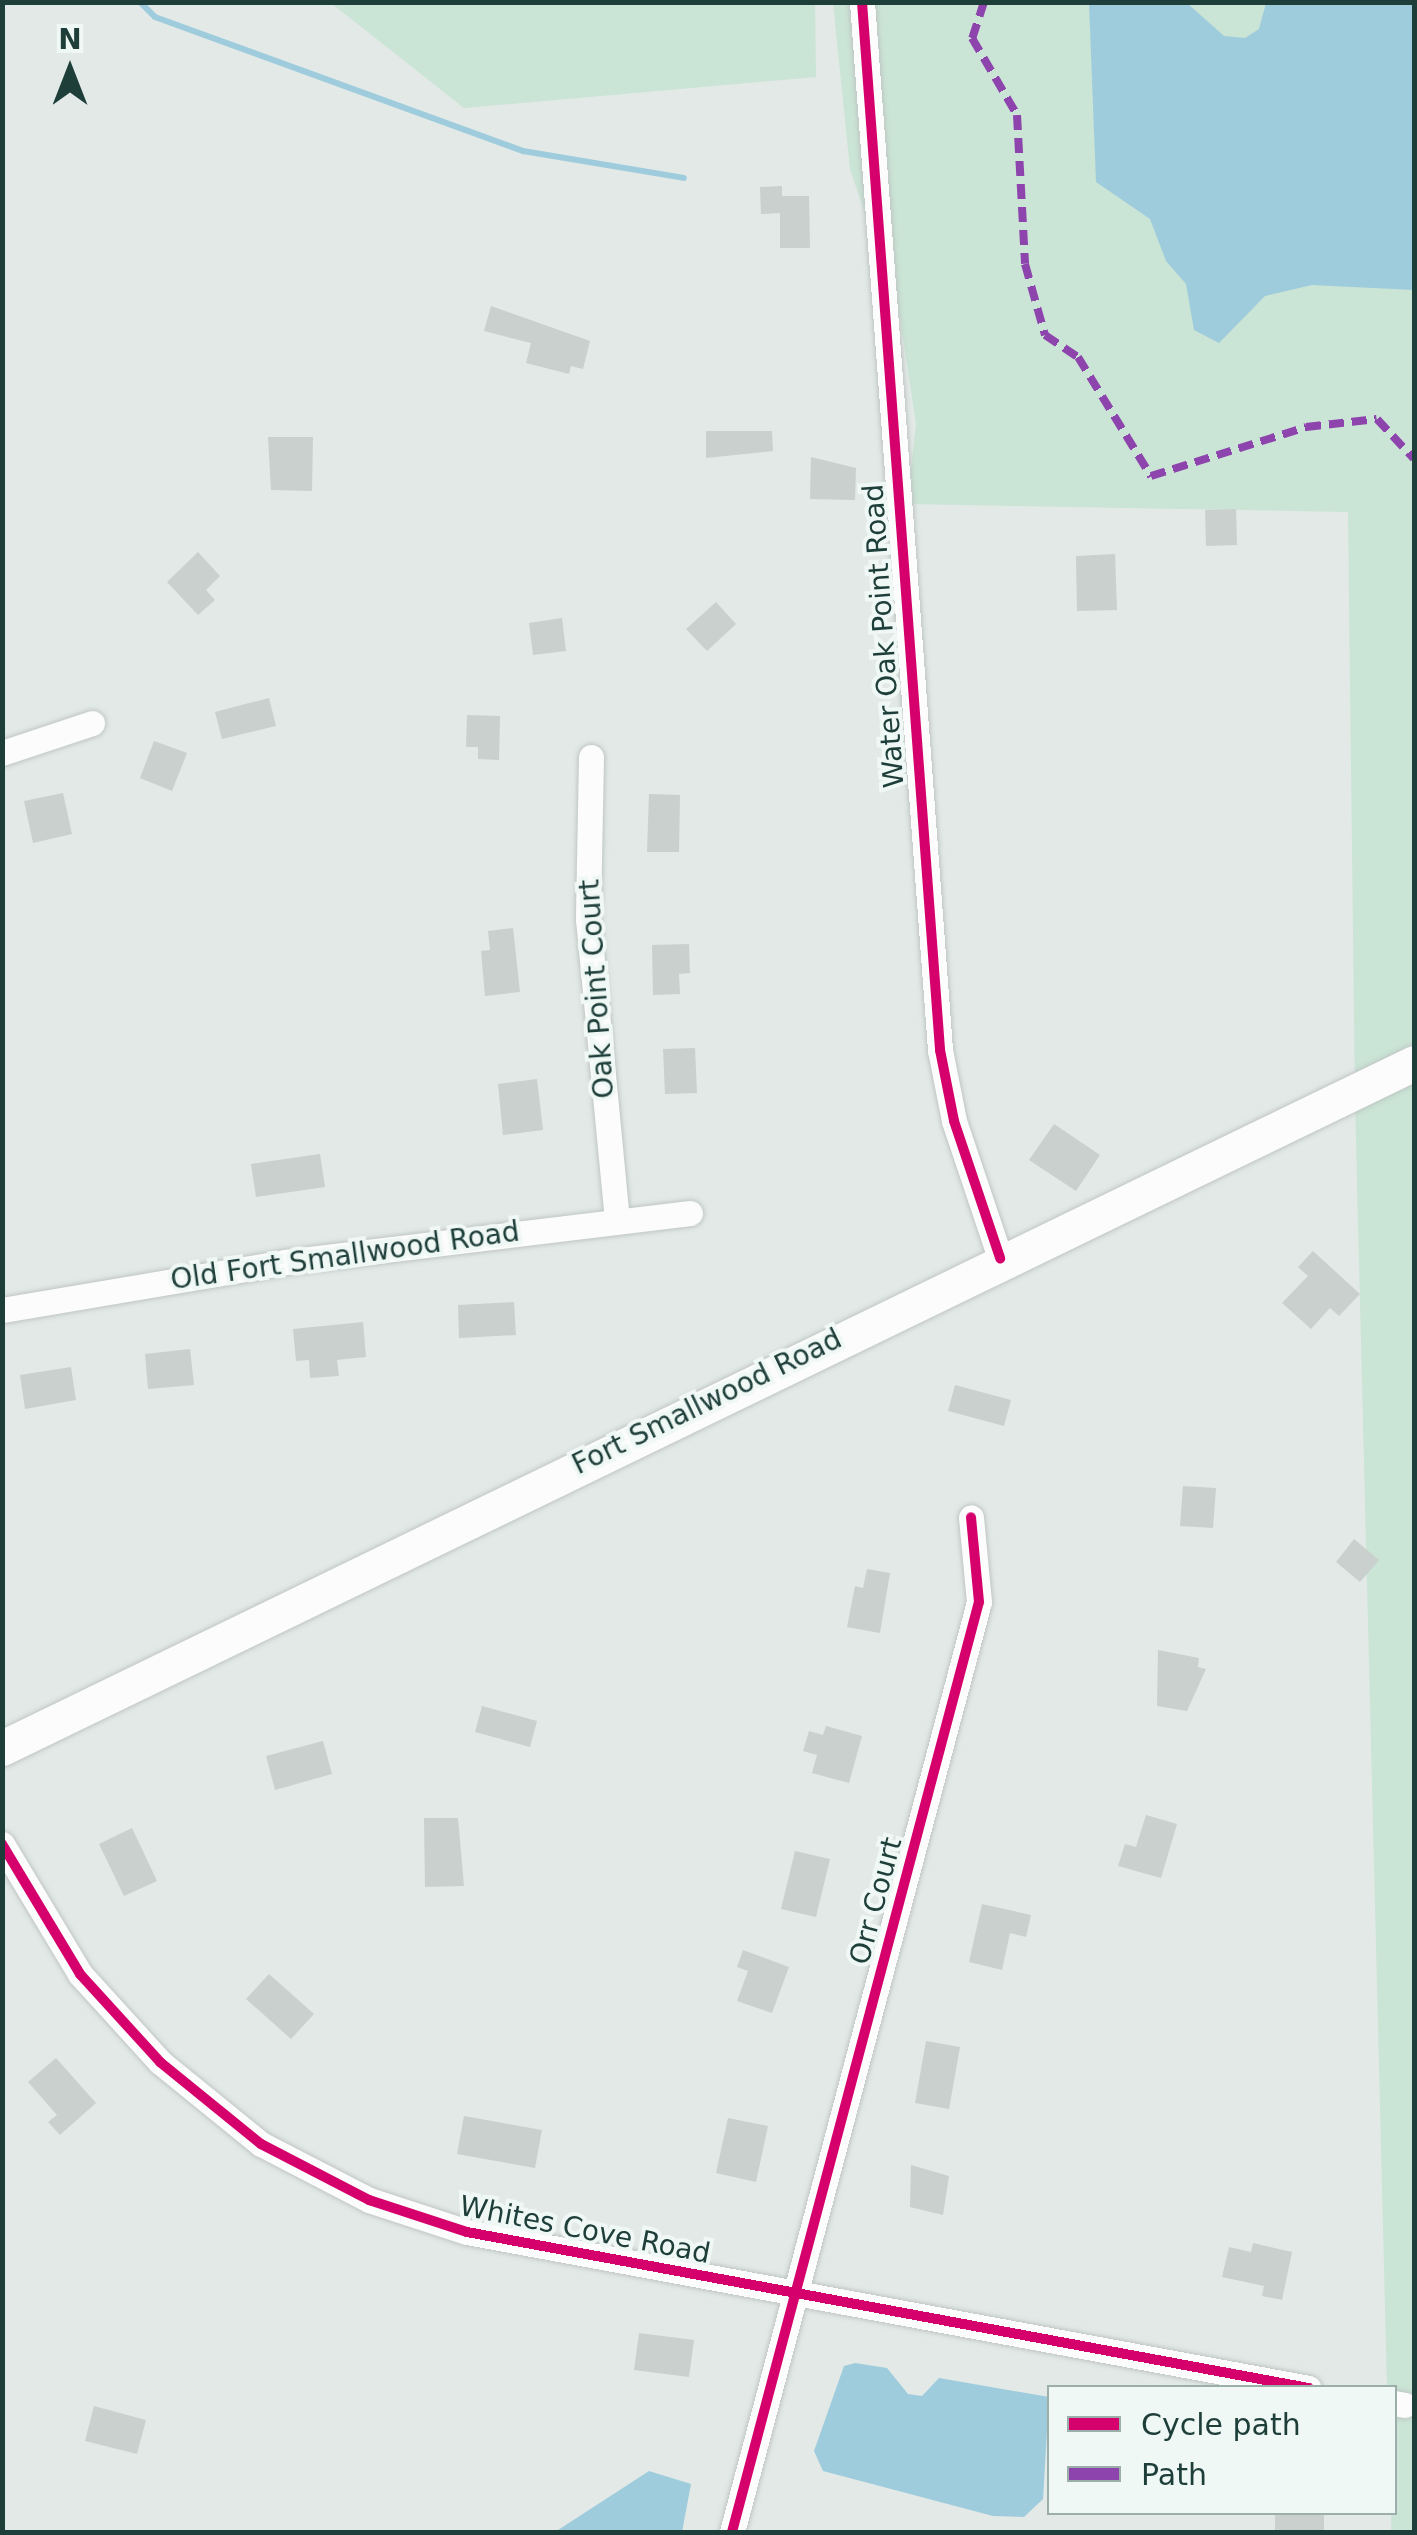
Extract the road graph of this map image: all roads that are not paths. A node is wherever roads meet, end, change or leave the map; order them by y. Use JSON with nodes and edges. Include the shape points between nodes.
{"nodes":[{"id":1,"x":862,"y":2,"type":"edge"},
{"id":2,"x":92,"y":723,"type":"dead end"},
{"id":3,"x":2,"y":753,"type":"edge"},
{"id":4,"x":591,"y":757,"type":"dead end"},
{"id":5,"x":1414,"y":1062,"type":"edge"},
{"id":6,"x":690,"y":1213,"type":"dead end"},
{"id":7,"x":617,"y":1220,"type":"junction"},
{"id":8,"x":1000,"y":1258,"type":"junction"},
{"id":9,"x":2,"y":1310,"type":"edge"},
{"id":10,"x":970,"y":1518,"type":"dead end"},
{"id":11,"x":2,"y":1748,"type":"edge"},
{"id":12,"x":2,"y":1844,"type":"edge"},
{"id":13,"x":795,"y":2295,"type":"junction"},
{"id":14,"x":1292,"y":2385,"type":"edge"},
{"id":15,"x":732,"y":2532,"type":"edge"}],
"edges":[{"from":1,"to":8,"type":"street","name":"Water Oak Point Road","via":[[940,1050],[954,1120]]},
{"from":2,"to":3,"type":"street"},
{"from":4,"to":7,"type":"street","name":"Oak Point Court","via":[[588,918]]},
{"from":5,"to":8,"type":"main road","name":"Fort Smallwood Road"},
{"from":6,"to":7,"type":"street","name":"Old Fort Smallwood Road"},
{"from":7,"to":9,"type":"street","name":"Old Fort Smallwood Road","via":[[175,1278]]},
{"from":8,"to":11,"type":"main road","name":"Fort Smallwood Road"},
{"from":10,"to":13,"type":"street","name":"Orr Court","via":[[979,1602]]},
{"from":12,"to":13,"type":"street","name":"Whites Cove Road","via":[[80,1974],[135,2037],[208,2105],[314,2175],[468,2232]]},
{"from":13,"to":14,"type":"street","name":"Whites Cove Road"},
{"from":13,"to":15,"type":"street","name":"Orr Court"}]}
